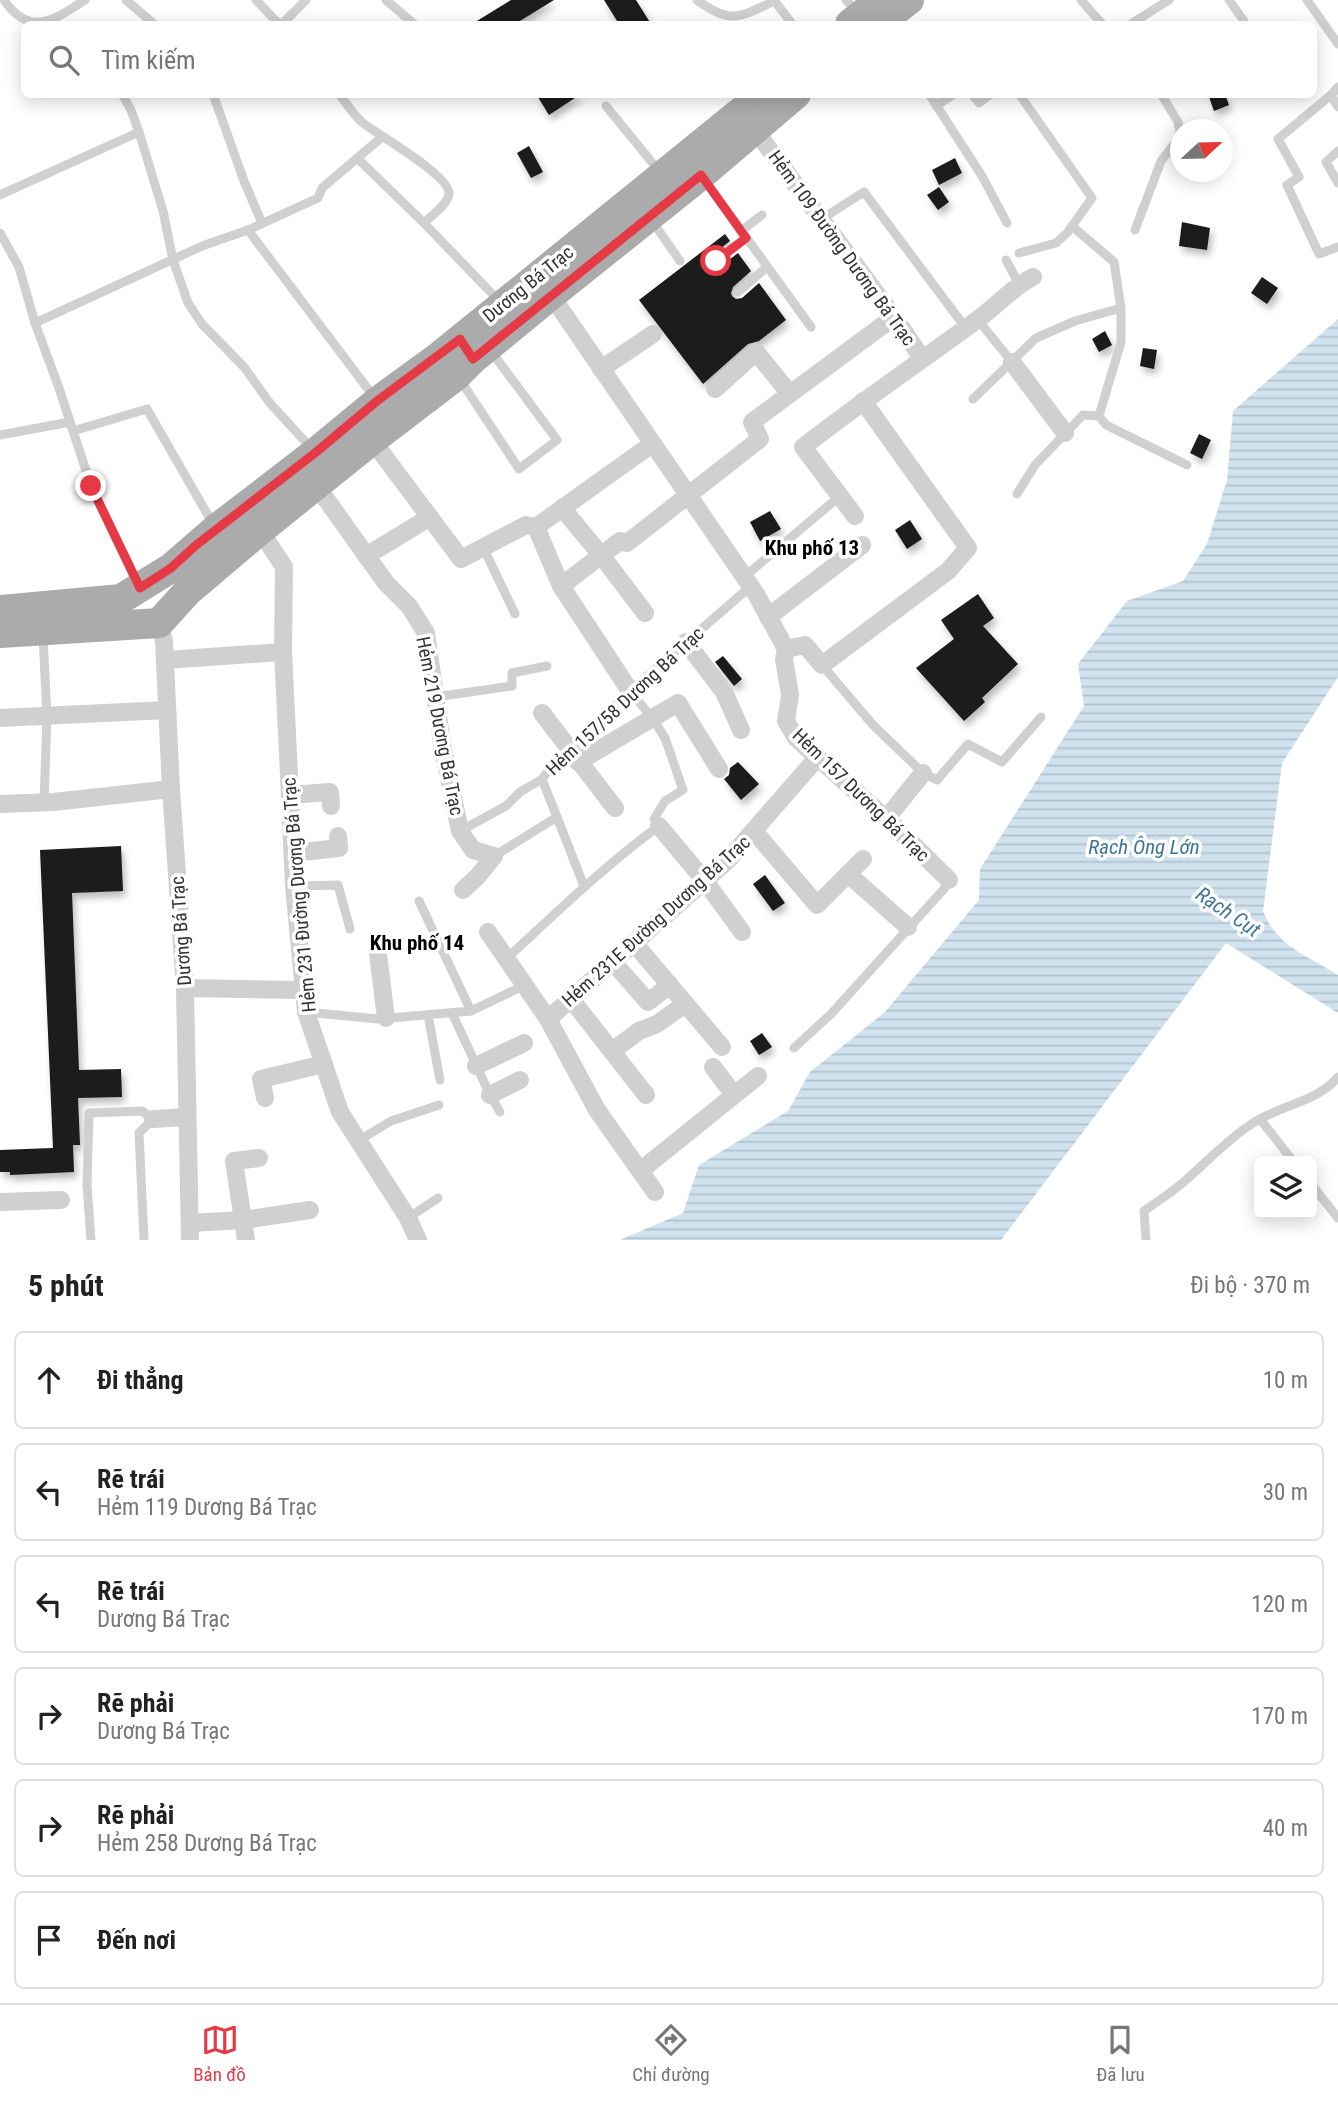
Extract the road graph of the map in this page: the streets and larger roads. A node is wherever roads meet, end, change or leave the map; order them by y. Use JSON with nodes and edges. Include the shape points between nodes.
{"nodes":[{"id":1,"x":909,"y":0,"type":"edge"},
{"id":2,"x":863,"y":13,"type":"edge"},
{"id":3,"x":758,"y":98,"type":"edge"},
{"id":4,"x":791,"y":98,"type":"edge"},
{"id":5,"x":755,"y":130,"type":"junction"},
{"id":6,"x":1026,"y":281,"type":"road end"},
{"id":7,"x":551,"y":295,"type":"junction"},
{"id":8,"x":894,"y":317,"type":"junction"},
{"id":9,"x":653,"y":334,"type":"dead end"},
{"id":10,"x":470,"y":355,"type":"junction"},
{"id":11,"x":922,"y":358,"type":"junction"},
{"id":12,"x":1012,"y":362,"type":"road end"},
{"id":13,"x":601,"y":369,"type":"junction"},
{"id":14,"x":715,"y":389,"type":"dead end"},
{"id":15,"x":790,"y":394,"type":"junction"},
{"id":16,"x":863,"y":401,"type":"junction"},
{"id":17,"x":1065,"y":433,"type":"road end"},
{"id":18,"x":372,"y":440,"type":"junction"},
{"id":19,"x":652,"y":444,"type":"junction"},
{"id":20,"x":316,"y":485,"type":"junction"},
{"id":21,"x":689,"y":496,"type":"junction"},
{"id":22,"x":562,"y":508,"type":"junction"},
{"id":23,"x":855,"y":516,"type":"dead end"},
{"id":24,"x":430,"y":517,"type":"junction"},
{"id":25,"x":536,"y":527,"type":"junction"},
{"id":26,"x":260,"y":530,"type":"junction"},
{"id":27,"x":862,"y":545,"type":"dead end"},
{"id":28,"x":601,"y":555,"type":"junction"},
{"id":29,"x":366,"y":556,"type":"junction"},
{"id":30,"x":561,"y":586,"type":"junction"},
{"id":31,"x":140,"y":588,"type":"junction"},
{"id":32,"x":0,"y":610,"type":"edge"},
{"id":33,"x":645,"y":613,"type":"dead end"},
{"id":34,"x":768,"y":617,"type":"junction"},
{"id":35,"x":159,"y":623,"type":"junction"},
{"id":36,"x":0,"y":633,"type":"edge"},
{"id":37,"x":686,"y":642,"type":"road end"},
{"id":38,"x":786,"y":649,"type":"junction"},
{"id":39,"x":283,"y":652,"type":"junction"},
{"id":40,"x":165,"y":660,"type":"junction"},
{"id":41,"x":630,"y":691,"type":"road end"},
{"id":42,"x":167,"y":710,"type":"junction"},
{"id":43,"x":542,"y":713,"type":"dead end"},
{"id":44,"x":0,"y":718,"type":"edge"},
{"id":45,"x":741,"y":730,"type":"dead end"},
{"id":46,"x":574,"y":756,"type":"junction"},
{"id":47,"x":817,"y":758,"type":"junction"},
{"id":48,"x":719,"y":769,"type":"dead end"},
{"id":49,"x":923,"y":773,"type":"road end"},
{"id":50,"x":171,"y":789,"type":"junction"},
{"id":51,"x":289,"y":795,"type":"junction"},
{"id":52,"x":0,"y":804,"type":"edge"},
{"id":53,"x":331,"y":806,"type":"dead end"},
{"id":54,"x":615,"y":808,"type":"dead end"},
{"id":55,"x":886,"y":819,"type":"junction"},
{"id":56,"x":659,"y":826,"type":"road end"},
{"id":57,"x":754,"y":831,"type":"junction"},
{"id":58,"x":338,"y":836,"type":"dead end"},
{"id":59,"x":293,"y":853,"type":"junction"},
{"id":60,"x":863,"y":859,"type":"dead end"},
{"id":61,"x":848,"y":874,"type":"junction"},
{"id":62,"x":950,"y":880,"type":"road end"},
{"id":63,"x":705,"y":881,"type":"junction"},
{"id":64,"x":463,"y":890,"type":"dead end"},
{"id":65,"x":908,"y":927,"type":"road end"},
{"id":66,"x":488,"y":932,"type":"dead end"},
{"id":67,"x":742,"y":932,"type":"dead end"},
{"id":68,"x":634,"y":943,"type":"junction"},
{"id":69,"x":378,"y":954,"type":"dead end"},
{"id":70,"x":613,"y":961,"type":"junction"},
{"id":71,"x":670,"y":985,"type":"junction"},
{"id":72,"x":185,"y":988,"type":"junction"},
{"id":73,"x":303,"y":990,"type":"junction"},
{"id":74,"x":571,"y":999,"type":"junction"},
{"id":75,"x":685,"y":1004,"type":"junction"},
{"id":76,"x":386,"y":1018,"type":"road end"},
{"id":77,"x":548,"y":1019,"type":"junction"},
{"id":78,"x":524,"y":1043,"type":"dead end"},
{"id":79,"x":722,"y":1047,"type":"dead end"},
{"id":80,"x":612,"y":1051,"type":"junction"},
{"id":81,"x":324,"y":1063,"type":"junction"},
{"id":82,"x":476,"y":1066,"type":"road end"},
{"id":83,"x":713,"y":1067,"type":"dead end"},
{"id":84,"x":758,"y":1076,"type":"dead end"},
{"id":85,"x":520,"y":1080,"type":"dead end"},
{"id":86,"x":490,"y":1095,"type":"road end"},
{"id":87,"x":646,"y":1095,"type":"dead end"},
{"id":88,"x":734,"y":1096,"type":"junction"},
{"id":89,"x":265,"y":1098,"type":"dead end"},
{"id":90,"x":187,"y":1117,"type":"junction"},
{"id":91,"x":153,"y":1119,"type":"road end"},
{"id":92,"x":259,"y":1158,"type":"dead end"},
{"id":93,"x":640,"y":1171,"type":"junction"},
{"id":94,"x":655,"y":1192,"type":"dead end"},
{"id":95,"x":61,"y":1200,"type":"dead end"},
{"id":96,"x":0,"y":1202,"type":"edge"},
{"id":97,"x":310,"y":1210,"type":"dead end"},
{"id":98,"x":243,"y":1220,"type":"junction"},
{"id":99,"x":190,"y":1231,"type":"edge"},
{"id":100,"x":246,"y":1240,"type":"edge"},
{"id":101,"x":418,"y":1240,"type":"edge"}],
"edges":[{"from":1,"to":2,"type":"main road"},
{"from":3,"to":10,"type":"main road","name":"Dương Bá Trạc","via":[[502,305]]},
{"from":4,"to":5,"type":"main road","name":"Dương Bá Trạc"},
{"from":5,"to":7,"type":"main road","name":"Dương Bá Trạc"},
{"from":5,"to":8,"type":"street","name":"Hẻm 109 Đường Dương Bá Trạc"},
{"from":6,"to":11,"type":"street","name":"Hẻm 109 Đường Dương Bá Trạc"},
{"from":7,"to":10,"type":"main road","name":"Dương Bá Trạc"},
{"from":7,"to":13,"type":"street","name":"Hẻm 157 Dương Bá Trạc"},
{"from":8,"to":11,"type":"street","name":"Hẻm 109 Đường Dương Bá Trạc"},
{"from":8,"to":15,"type":"street"},
{"from":9,"to":13,"type":"street"},
{"from":10,"to":18,"type":"main road","name":"Dương Bá Trạc"},
{"from":10,"to":31,"type":"main road","name":"Dương Bá Trạc","via":[[377,401],[171,568]]},
{"from":11,"to":16,"type":"street"},
{"from":12,"to":17,"type":"street"},
{"from":13,"to":19,"type":"street","name":"Hẻm 157 Dương Bá Trạc"},
{"from":14,"to":15,"type":"street","via":[[756,352]]},
{"from":15,"to":21,"type":"street","via":[[752,422],[760,439]]},
{"from":16,"to":23,"type":"street","via":[[803,447]]},
{"from":16,"to":38,"type":"street","via":[[968,548],[948,571],[822,664],[805,645]]},
{"from":18,"to":20,"type":"main road","name":"Dương Bá Trạc"},
{"from":18,"to":24,"type":"street"},
{"from":19,"to":21,"type":"street","name":"Hẻm 157 Dương Bá Trạc"},
{"from":19,"to":22,"type":"street"},
{"from":20,"to":26,"type":"main road","name":"Dương Bá Trạc"},
{"from":20,"to":29,"type":"street","name":"Hẻm 219 Dương Bá Trạc"},
{"from":21,"to":28,"type":"street","via":[[627,543],[620,541]]},
{"from":21,"to":34,"type":"street","name":"Hẻm 157 Dương Bá Trạc"},
{"from":22,"to":25,"type":"street"},
{"from":22,"to":28,"type":"street"},
{"from":24,"to":25,"type":"street","via":[[461,559],[526,525]]},
{"from":24,"to":29,"type":"street"},
{"from":25,"to":30,"type":"street"},
{"from":26,"to":35,"type":"main road","name":"Dương Bá Trạc","via":[[188,591]]},
{"from":26,"to":39,"type":"street","name":"Hẻm 231 Đường Dương Bá Trạc","via":[[284,567]]},
{"from":27,"to":34,"type":"street"},
{"from":28,"to":30,"type":"street"},
{"from":28,"to":33,"type":"street"},
{"from":29,"to":64,"type":"street","name":"Hẻm 219 Dương Bá Trạc","via":[[426,633],[460,831],[473,850],[494,856]]},
{"from":30,"to":41,"type":"street"},
{"from":31,"to":32,"type":"main road","name":"Dương Bá Trạc","via":[[121,599]]},
{"from":31,"to":35,"type":"main road"},
{"from":34,"to":38,"type":"street","name":"Hẻm 157 Dương Bá Trạc"},
{"from":35,"to":36,"type":"main road"},
{"from":35,"to":40,"type":"street","name":"Dương Bá Trạc"},
{"from":37,"to":45,"type":"street","via":[[724,692]]},
{"from":38,"to":47,"type":"street","name":"Hẻm 157 Dương Bá Trạc","via":[[790,695],[786,721]]},
{"from":39,"to":40,"type":"street"},
{"from":39,"to":51,"type":"street","name":"Hẻm 231 Đường Dương Bá Trạc"},
{"from":40,"to":42,"type":"street","name":"Dương Bá Trạc"},
{"from":42,"to":44,"type":"street"},
{"from":42,"to":50,"type":"street","name":"Dương Bá Trạc"},
{"from":43,"to":46,"type":"street"},
{"from":46,"to":48,"type":"street","via":[[678,703]]},
{"from":46,"to":54,"type":"street"},
{"from":47,"to":55,"type":"street","name":"Hẻm 157 Dương Bá Trạc"},
{"from":47,"to":57,"type":"street","name":"Hẻm 231E Đường Dương Bá Trạc"},
{"from":49,"to":55,"type":"street"},
{"from":50,"to":52,"type":"street"},
{"from":50,"to":72,"type":"street","name":"Dương Bá Trạc"},
{"from":51,"to":53,"type":"street","via":[[330,792]]},
{"from":51,"to":59,"type":"street","name":"Hẻm 231 Đường Dương Bá Trạc"},
{"from":55,"to":62,"type":"street","name":"Hẻm 157 Dương Bá Trạc"},
{"from":56,"to":63,"type":"street"},
{"from":57,"to":61,"type":"street","via":[[817,905]]},
{"from":57,"to":63,"type":"street","name":"Hẻm 231E Đường Dương Bá Trạc"},
{"from":58,"to":59,"type":"street","via":[[339,848]]},
{"from":59,"to":73,"type":"street","name":"Hẻm 231 Đường Dương Bá Trạc"},
{"from":60,"to":61,"type":"street"},
{"from":61,"to":65,"type":"street"},
{"from":63,"to":67,"type":"street"},
{"from":63,"to":68,"type":"street","name":"Hẻm 231E Đường Dương Bá Trạc"},
{"from":66,"to":77,"type":"street"},
{"from":68,"to":70,"type":"street","name":"Hẻm 231E Đường Dương Bá Trạc"},
{"from":68,"to":71,"type":"street"},
{"from":69,"to":76,"type":"street"},
{"from":70,"to":71,"type":"street","via":[[648,1002]]},
{"from":70,"to":74,"type":"street","name":"Hẻm 231E Đường Dương Bá Trạc"},
{"from":71,"to":75,"type":"street"},
{"from":72,"to":73,"type":"street"},
{"from":72,"to":90,"type":"street","name":"Dương Bá Trạc"},
{"from":73,"to":81,"type":"street","name":"Hẻm 231 Đường Dương Bá Trạc"},
{"from":74,"to":77,"type":"street","name":"Hẻm 231E Đường Dương Bá Trạc"},
{"from":74,"to":80,"type":"street"},
{"from":75,"to":79,"type":"street"},
{"from":75,"to":80,"type":"street"},
{"from":77,"to":93,"type":"street","via":[[597,1110]]},
{"from":78,"to":82,"type":"street"},
{"from":80,"to":87,"type":"street"},
{"from":81,"to":89,"type":"street","via":[[261,1079]]},
{"from":81,"to":101,"type":"street","name":"Hẻm 231 Đường Dương Bá Trạc","via":[[340,1112]]},
{"from":83,"to":88,"type":"street"},
{"from":84,"to":88,"type":"street"},
{"from":85,"to":86,"type":"street"},
{"from":88,"to":93,"type":"street"},
{"from":90,"to":91,"type":"street"},
{"from":90,"to":99,"type":"street","name":"Dương Bá Trạc"},
{"from":92,"to":98,"type":"street","via":[[234,1161]]},
{"from":93,"to":94,"type":"street"},
{"from":95,"to":96,"type":"street"},
{"from":97,"to":98,"type":"street"},
{"from":98,"to":99,"type":"street"},
{"from":98,"to":100,"type":"street"}]}
